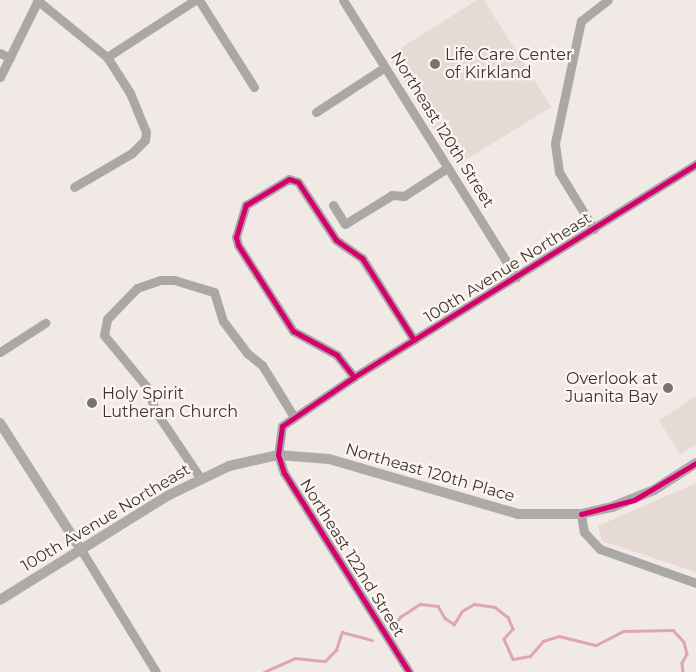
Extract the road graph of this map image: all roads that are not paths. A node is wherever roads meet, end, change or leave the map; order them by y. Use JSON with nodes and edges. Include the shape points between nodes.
{"nodes":[{"id":1,"x":38,"y":0,"type":"edge"},
{"id":2,"x":195,"y":0,"type":"edge"},
{"id":3,"x":199,"y":0,"type":"edge"},
{"id":4,"x":355,"y":0,"type":"edge"},
{"id":5,"x":608,"y":0,"type":"edge"},
{"id":6,"x":344,"y":3,"type":"edge"},
{"id":7,"x":0,"y":53,"type":"edge"},
{"id":8,"x":107,"y":57,"type":"junction"},
{"id":9,"x":10,"y":58,"type":"junction"},
{"id":10,"x":385,"y":67,"type":"junction"},
{"id":11,"x":0,"y":77,"type":"edge"},
{"id":12,"x":254,"y":87,"type":"dead end"},
{"id":13,"x":316,"y":112,"type":"dead end"},
{"id":14,"x":696,"y":164,"type":"edge"},
{"id":15,"x":447,"y":168,"type":"junction"},
{"id":16,"x":74,"y":187,"type":"dead end"},
{"id":17,"x":333,"y":205,"type":"dead end"},
{"id":18,"x":594,"y":229,"type":"junction"},
{"id":19,"x":516,"y":276,"type":"junction"},
{"id":20,"x":45,"y":323,"type":"dead end"},
{"id":21,"x":414,"y":340,"type":"junction"},
{"id":22,"x":0,"y":352,"type":"edge"},
{"id":23,"x":354,"y":377,"type":"junction"},
{"id":24,"x":294,"y":416,"type":"junction"},
{"id":25,"x":0,"y":423,"type":"edge"},
{"id":26,"x":278,"y":455,"type":"junction"},
{"id":27,"x":696,"y":463,"type":"edge"},
{"id":28,"x":201,"y":479,"type":"junction"},
{"id":29,"x":581,"y":514,"type":"junction"},
{"id":30,"x":80,"y":548,"type":"junction"},
{"id":31,"x":696,"y":583,"type":"edge"},
{"id":32,"x":0,"y":600,"type":"edge"},
{"id":33,"x":156,"y":672,"type":"edge"},
{"id":34,"x":409,"y":672,"type":"edge"}],
"edges":[{"from":1,"to":8,"type":"street"},
{"from":1,"to":9,"type":"street"},
{"from":2,"to":8,"type":"street"},
{"from":3,"to":12,"type":"street"},
{"from":4,"to":6,"type":"street"},
{"from":5,"to":18,"type":"street","via":[[588,13],[578,30],[555,143],[559,172]]},
{"from":6,"to":10,"type":"street","name":"Northeast 120th Street"},
{"from":7,"to":9,"type":"street"},
{"from":8,"to":16,"type":"street","via":[[144,121],[145,140],[132,153]]},
{"from":9,"to":11,"type":"street"},
{"from":10,"to":13,"type":"street"},
{"from":10,"to":15,"type":"street","name":"Northeast 120th Street"},
{"from":14,"to":18,"type":"street","name":"100th Avenue Northeast"},
{"from":15,"to":17,"type":"street","via":[[404,196],[392,195],[345,224]]},
{"from":15,"to":19,"type":"street","name":"Northeast 120th Street"},
{"from":18,"to":19,"type":"street","name":"100th Avenue Northeast"},
{"from":19,"to":21,"type":"street","name":"100th Avenue Northeast"},
{"from":20,"to":22,"type":"street"},
{"from":21,"to":23,"type":"street","name":"100th Avenue Northeast"},
{"from":21,"to":23,"type":"street","via":[[362,258],[336,240],[298,182],[289,179],[246,205],[236,237],[292,331],[337,355]]},
{"from":23,"to":24,"type":"street","name":"100th Avenue Northeast"},
{"from":24,"to":26,"type":"street","name":"100th Avenue Northeast","via":[[282,426]]},
{"from":24,"to":28,"type":"street","via":[[262,365],[247,353],[223,321],[214,292],[174,280],[154,281],[137,288],[111,314],[103,326],[104,335],[146,386],[156,412]]},
{"from":25,"to":30,"type":"main road"},
{"from":26,"to":28,"type":"main road","name":"100th Avenue Northeast","via":[[229,466]]},
{"from":26,"to":29,"type":"main road","name":"Northeast 120th Place","via":[[329,458],[518,514]]},
{"from":26,"to":34,"type":"street","name":"Northeast 122nd Street","via":[[284,473]]},
{"from":27,"to":29,"type":"main road","name":"Northeast 120th Place","via":[[634,500]]},
{"from":28,"to":30,"type":"main road","name":"100th Avenue Northeast"},
{"from":29,"to":31,"type":"street","via":[[584,532],[600,549]]},
{"from":30,"to":32,"type":"main road","name":"100th Avenue Northeast"},
{"from":30,"to":33,"type":"street"}]}
